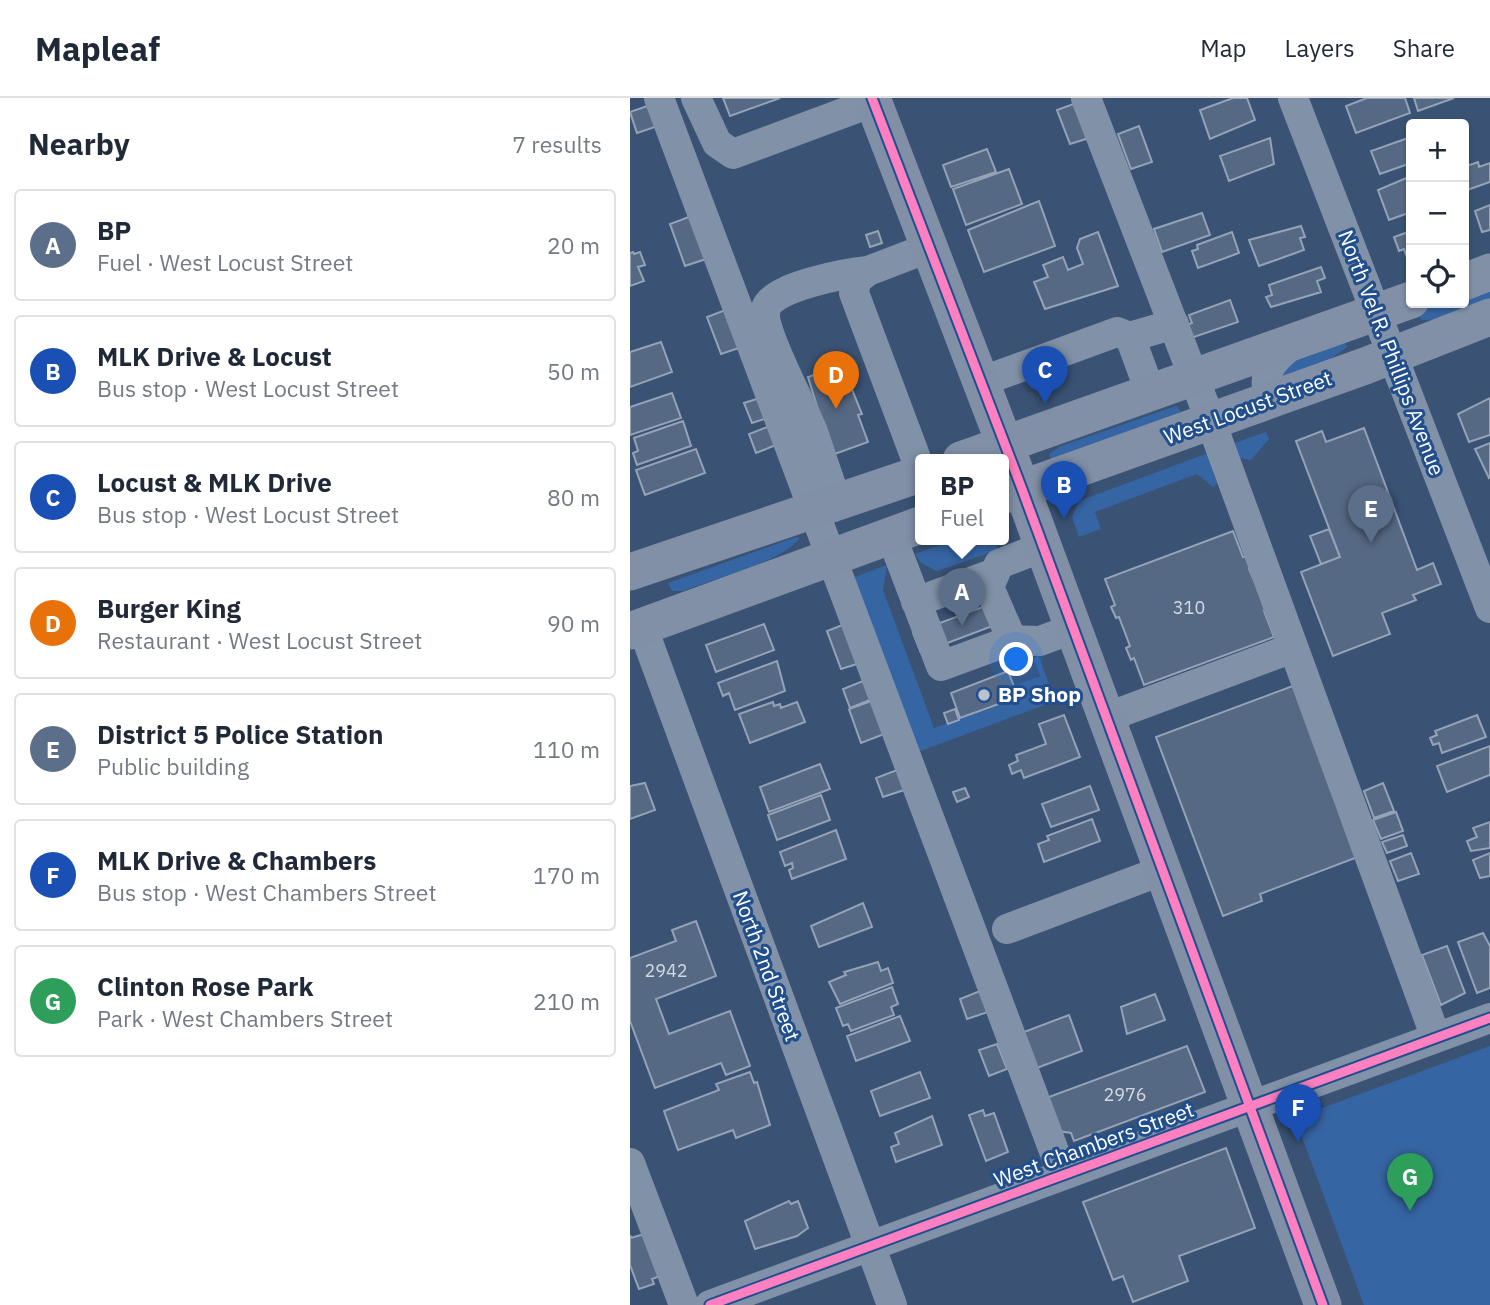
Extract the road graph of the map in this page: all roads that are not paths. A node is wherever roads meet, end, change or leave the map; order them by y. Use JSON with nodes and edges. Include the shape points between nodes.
{"nodes":[{"id":1,"x":659,"y":98,"type":"edge"},
{"id":2,"x":696,"y":98,"type":"edge"},
{"id":3,"x":1086,"y":98,"type":"edge"},
{"id":4,"x":1293,"y":98,"type":"edge"},
{"id":5,"x":872,"y":100,"type":"edge"},
{"id":6,"x":928,"y":248,"type":"junction"},
{"id":7,"x":868,"y":271,"type":"junction"},
{"id":8,"x":1490,"y":272,"type":"edge"},
{"id":9,"x":1469,"y":280,"type":"edge"},
{"id":10,"x":1406,"y":302,"type":"edge"},
{"id":11,"x":1376,"y":313,"type":"junction"},
{"id":12,"x":1490,"y":317,"type":"edge"},
{"id":13,"x":1174,"y":324,"type":"junction"},
{"id":14,"x":1130,"y":337,"type":"junction"},
{"id":15,"x":1295,"y":342,"type":"junction"},
{"id":16,"x":1393,"y":356,"type":"junction"},
{"id":17,"x":1195,"y":379,"type":"junction"},
{"id":18,"x":980,"y":382,"type":"junction"},
{"id":19,"x":1151,"y":394,"type":"junction"},
{"id":20,"x":1270,"y":401,"type":"junction"},
{"id":21,"x":1211,"y":422,"type":"junction"},
{"id":22,"x":1004,"y":444,"type":"junction"},
{"id":23,"x":977,"y":454,"type":"edge"},
{"id":24,"x":1006,"y":454,"type":"edge"},
{"id":25,"x":915,"y":458,"type":"edge"},
{"id":26,"x":1009,"y":471,"type":"edge"},
{"id":27,"x":915,"y":473,"type":"edge"},
{"id":28,"x":1013,"y":492,"type":"edge"},
{"id":29,"x":824,"y":507,"type":"junction"},
{"id":30,"x":905,"y":530,"type":"edge"},
{"id":31,"x":1043,"y":547,"type":"junction"},
{"id":32,"x":829,"y":557,"type":"junction"},
{"id":33,"x":630,"y":572,"type":"edge"},
{"id":34,"x":992,"y":574,"type":"junction"},
{"id":35,"x":916,"y":602,"type":"junction"},
{"id":36,"x":1490,"y":608,"type":"edge"},
{"id":37,"x":636,"y":628,"type":"edge"},
{"id":38,"x":1072,"y":629,"type":"junction"},
{"id":39,"x":1012,"y":640,"type":"junction"},
{"id":40,"x":1293,"y":648,"type":"junction"},
{"id":41,"x":1105,"y":718,"type":"junction"},
{"id":42,"x":1161,"y":871,"type":"junction"},
{"id":43,"x":1007,"y":929,"type":"dead end"},
{"id":44,"x":1490,"y":1018,"type":"edge"},
{"id":45,"x":1436,"y":1038,"type":"junction"},
{"id":46,"x":1247,"y":1107,"type":"junction"},
{"id":47,"x":630,"y":1163,"type":"edge"},
{"id":48,"x":1063,"y":1175,"type":"junction"},
{"id":49,"x":869,"y":1247,"type":"junction"},
{"id":50,"x":684,"y":1305,"type":"edge"},
{"id":51,"x":710,"y":1305,"type":"edge"},
{"id":52,"x":892,"y":1305,"type":"edge"},
{"id":53,"x":1323,"y":1305,"type":"edge"}],
"edges":[{"from":1,"to":29,"type":"street"},
{"from":2,"to":5,"type":"street","via":[[717,143],[733,153]]},
{"from":3,"to":13,"type":"street"},
{"from":4,"to":11,"type":"street","name":"North Vel R. Phillips Avenue"},
{"from":5,"to":6,"type":"main road"},
{"from":6,"to":7,"type":"street"},
{"from":6,"to":18,"type":"main road"},
{"from":7,"to":25,"type":"street","via":[[856,280],[854,293]]},
{"from":7,"to":29,"type":"street","via":[[835,275],[774,297],[766,307],[765,318],[786,376],[805,412]]},
{"from":8,"to":9,"type":"main road"},
{"from":10,"to":11,"type":"main road"},
{"from":11,"to":15,"type":"main road"},
{"from":11,"to":16,"type":"street","name":"North Vel R. Phillips Avenue"},
{"from":12,"to":16,"type":"main road","name":"West Locust Street"},
{"from":13,"to":14,"type":"street"},
{"from":13,"to":17,"type":"street"},
{"from":14,"to":18,"type":"street","via":[[1117,332]]},
{"from":14,"to":19,"type":"street"},
{"from":15,"to":17,"type":"main road"},
{"from":15,"to":20,"type":"street","via":[[1269,367],[1265,386]]},
{"from":16,"to":20,"type":"main road","name":"West Locust Street"},
{"from":16,"to":36,"type":"street","name":"North Vel R. Phillips Avenue"},
{"from":17,"to":19,"type":"main road"},
{"from":17,"to":21,"type":"street"},
{"from":18,"to":22,"type":"main road"},
{"from":19,"to":22,"type":"main road"},
{"from":20,"to":21,"type":"main road","name":"West Locust Street"},
{"from":21,"to":28,"type":"main road","name":"West Locust Street"},
{"from":21,"to":40,"type":"street"},
{"from":22,"to":23,"type":"main road"},
{"from":22,"to":24,"type":"main road"},
{"from":26,"to":28,"type":"main road"},
{"from":27,"to":29,"type":"main road"},
{"from":28,"to":31,"type":"main road"},
{"from":29,"to":32,"type":"street"},
{"from":29,"to":33,"type":"main road"},
{"from":29,"to":37,"type":"main road","via":[[796,531],[673,572],[659,581]]},
{"from":30,"to":32,"type":"main road"},
{"from":30,"to":35,"type":"street"},
{"from":31,"to":34,"type":"street","via":[[999,564]]},
{"from":31,"to":38,"type":"main road"},
{"from":32,"to":37,"type":"main road"},
{"from":32,"to":48,"type":"street"},
{"from":34,"to":35,"type":"street"},
{"from":34,"to":39,"type":"street","via":[[989,587]]},
{"from":35,"to":39,"type":"street","via":[[941,666]]},
{"from":37,"to":49,"type":"street","name":"North 2nd Street"},
{"from":38,"to":39,"type":"street","via":[[1040,641]]},
{"from":38,"to":41,"type":"main road"},
{"from":40,"to":41,"type":"street"},
{"from":40,"to":45,"type":"street"},
{"from":41,"to":42,"type":"main road"},
{"from":42,"to":43,"type":"street"},
{"from":42,"to":46,"type":"main road"},
{"from":44,"to":45,"type":"street","name":"West Chambers Street"},
{"from":45,"to":46,"type":"street","name":"West Chambers Street"},
{"from":46,"to":48,"type":"street","name":"West Chambers Street"},
{"from":46,"to":53,"type":"main road"},
{"from":47,"to":50,"type":"street"},
{"from":48,"to":49,"type":"street","name":"West Chambers Street"},
{"from":49,"to":51,"type":"street","name":"West Chambers Street"},
{"from":49,"to":52,"type":"street","name":"North 2nd Street"}]}
